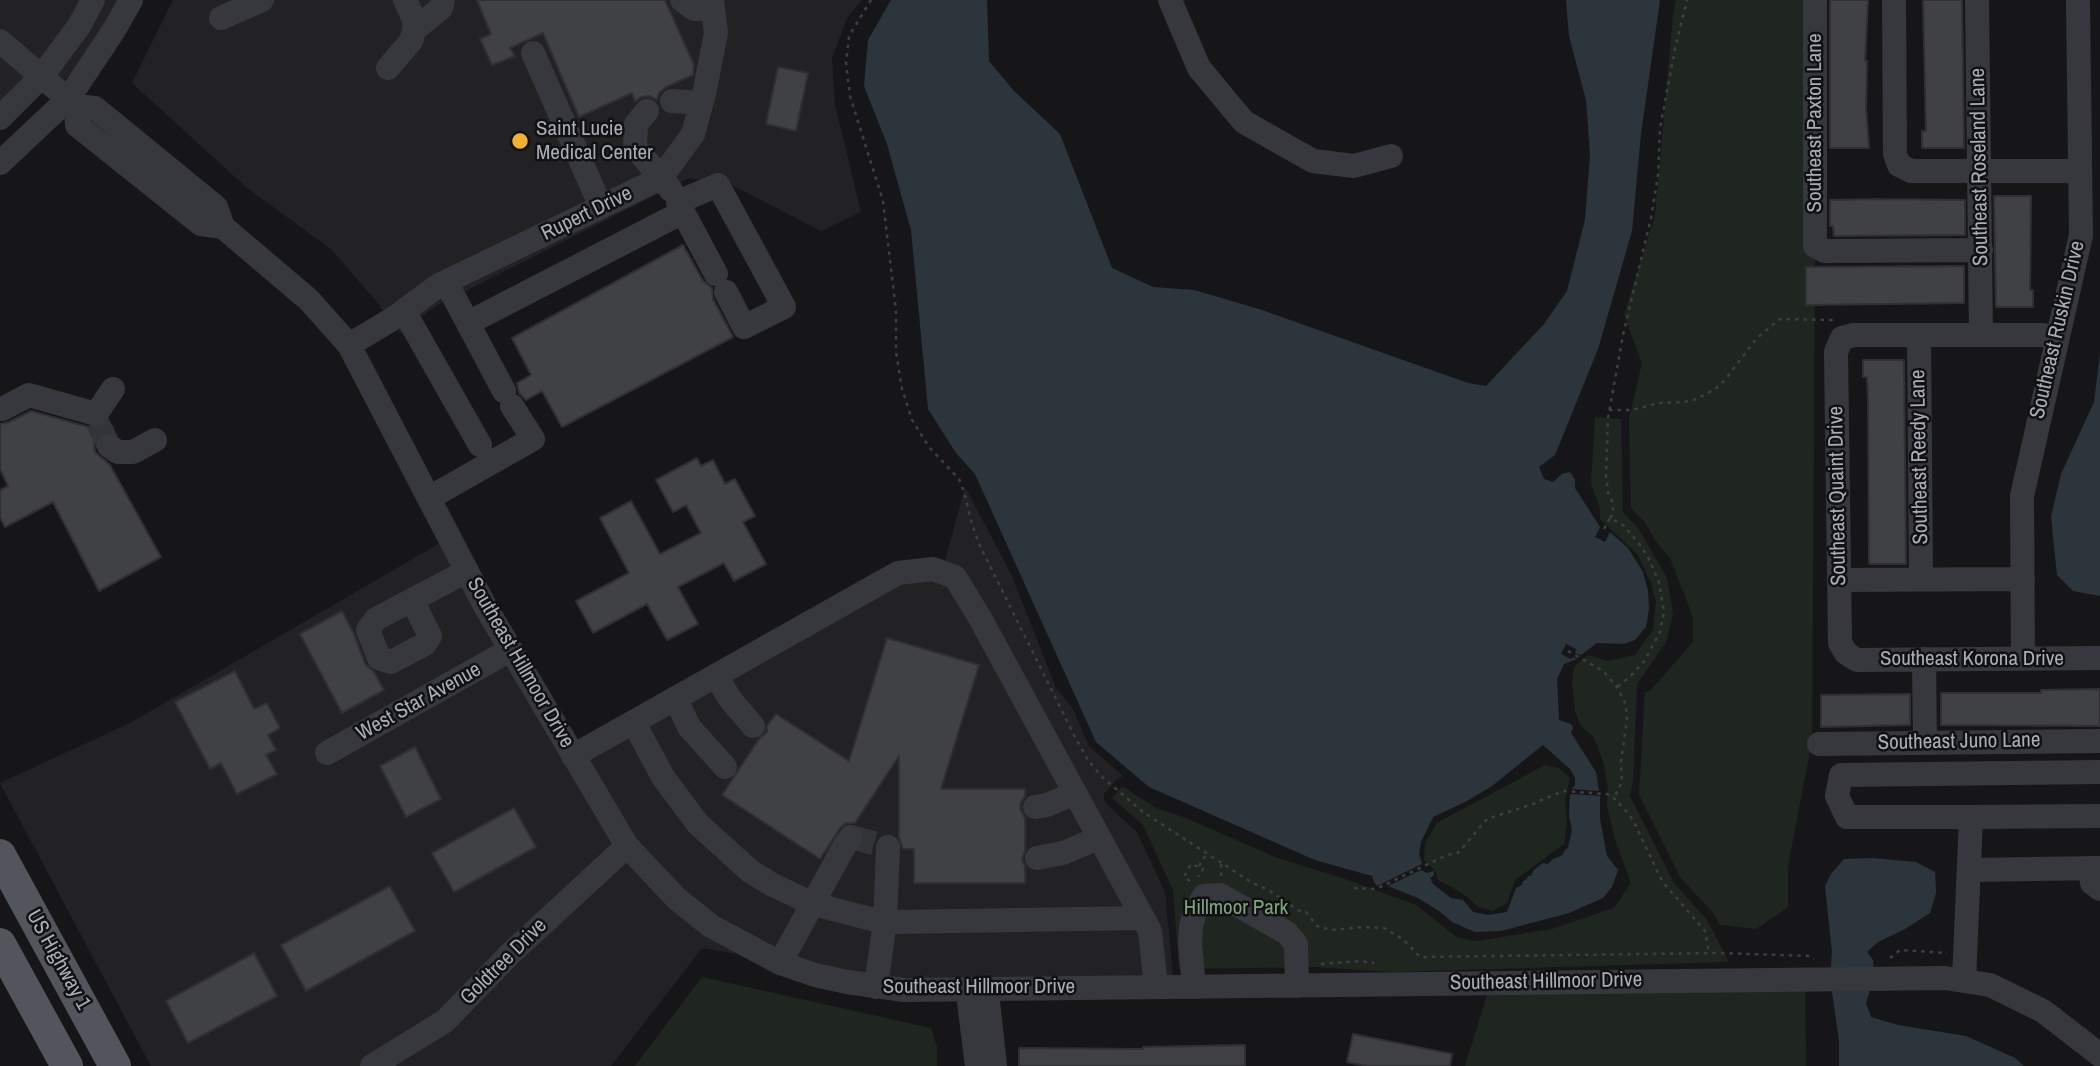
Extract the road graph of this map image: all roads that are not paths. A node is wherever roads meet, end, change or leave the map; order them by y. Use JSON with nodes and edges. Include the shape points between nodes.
{"nodes":[{"id":1,"x":93,"y":0,"type":"edge"},
{"id":2,"x":131,"y":0,"type":"edge"},
{"id":3,"x":262,"y":0,"type":"edge"},
{"id":4,"x":405,"y":0,"type":"edge"},
{"id":5,"x":443,"y":0,"type":"edge"},
{"id":6,"x":682,"y":0,"type":"edge"},
{"id":7,"x":1170,"y":0,"type":"edge"},
{"id":8,"x":1815,"y":0,"type":"edge"},
{"id":9,"x":1894,"y":0,"type":"edge"},
{"id":10,"x":1977,"y":0,"type":"edge"},
{"id":11,"x":2078,"y":0,"type":"edge"},
{"id":12,"x":713,"y":5,"type":"edge"},
{"id":13,"x":221,"y":18,"type":"dead end"},
{"id":14,"x":414,"y":30,"type":"junction"},
{"id":15,"x":0,"y":40,"type":"edge"},
{"id":16,"x":533,"y":53,"type":"dead end"},
{"id":17,"x":388,"y":68,"type":"dead end"},
{"id":18,"x":42,"y":76,"type":"junction"},
{"id":19,"x":672,"y":101,"type":"dead end"},
{"id":20,"x":72,"y":102,"type":"junction"},
{"id":21,"x":701,"y":103,"type":"junction"},
{"id":22,"x":648,"y":111,"type":"dead end"},
{"id":23,"x":0,"y":118,"type":"edge"},
{"id":24,"x":1391,"y":156,"type":"dead end"},
{"id":25,"x":0,"y":163,"type":"edge"},
{"id":26,"x":1980,"y":170,"type":"junction"},
{"id":27,"x":2080,"y":172,"type":"junction"},
{"id":28,"x":661,"y":178,"type":"junction"},
{"id":29,"x":601,"y":207,"type":"junction"},
{"id":30,"x":680,"y":207,"type":"junction"},
{"id":31,"x":1981,"y":250,"type":"junction"},
{"id":32,"x":446,"y":282,"type":"junction"},
{"id":33,"x":404,"y":311,"type":"junction"},
{"id":34,"x":468,"y":323,"type":"junction"},
{"id":35,"x":1919,"y":335,"type":"junction"},
{"id":36,"x":1981,"y":335,"type":"junction"},
{"id":37,"x":2057,"y":338,"type":"junction"},
{"id":38,"x":349,"y":345,"type":"junction"},
{"id":39,"x":113,"y":389,"type":"dead end"},
{"id":40,"x":2,"y":409,"type":"dead end"},
{"id":41,"x":155,"y":440,"type":"dead end"},
{"id":42,"x":480,"y":445,"type":"dead end"},
{"id":43,"x":109,"y":446,"type":"dead end"},
{"id":44,"x":429,"y":498,"type":"junction"},
{"id":45,"x":467,"y":571,"type":"junction"},
{"id":46,"x":1921,"y":579,"type":"junction"},
{"id":47,"x":2023,"y":579,"type":"junction"},
{"id":48,"x":1839,"y":580,"type":"junction"},
{"id":49,"x":412,"y":600,"type":"dead end"},
{"id":50,"x":510,"y":650,"type":"junction"},
{"id":51,"x":1846,"y":653,"type":"joint"},
{"id":52,"x":2023,"y":658,"type":"junction"},
{"id":53,"x":2100,"y":658,"type":"edge"},
{"id":54,"x":1924,"y":659,"type":"junction"},
{"id":55,"x":716,"y":677,"type":"junction"},
{"id":56,"x":676,"y":699,"type":"junction"},
{"id":57,"x":634,"y":723,"type":"junction"},
{"id":58,"x":753,"y":726,"type":"dead end"},
{"id":59,"x":2100,"y":741,"type":"edge"},
{"id":60,"x":1925,"y":743,"type":"junction"},
{"id":61,"x":1819,"y":744,"type":"dead end"},
{"id":62,"x":327,"y":753,"type":"dead end"},
{"id":63,"x":573,"y":756,"type":"junction"},
{"id":64,"x":725,"y":767,"type":"dead end"},
{"id":65,"x":2100,"y":772,"type":"edge"},
{"id":66,"x":1075,"y":793,"type":"junction"},
{"id":67,"x":1035,"y":807,"type":"dead end"},
{"id":68,"x":2100,"y":816,"type":"edge"},
{"id":69,"x":1972,"y":817,"type":"junction"},
{"id":70,"x":851,"y":836,"type":"dead end"},
{"id":71,"x":1099,"y":838,"type":"junction"},
{"id":72,"x":627,"y":846,"type":"junction"},
{"id":73,"x":888,"y":846,"type":"dead end"},
{"id":74,"x":0,"y":855,"type":"edge"},
{"id":75,"x":1037,"y":858,"type":"dead end"},
{"id":76,"x":1969,"y":870,"type":"junction"},
{"id":77,"x":2097,"y":875,"type":"edge"},
{"id":78,"x":813,"y":904,"type":"junction"},
{"id":79,"x":1143,"y":918,"type":"junction"},
{"id":80,"x":885,"y":921,"type":"junction"},
{"id":81,"x":0,"y":944,"type":"edge"},
{"id":82,"x":780,"y":963,"type":"junction"},
{"id":83,"x":1964,"y":981,"type":"junction"},
{"id":84,"x":1297,"y":985,"type":"junction"},
{"id":85,"x":876,"y":987,"type":"junction"},
{"id":86,"x":1156,"y":987,"type":"junction"},
{"id":87,"x":1194,"y":987,"type":"junction"},
{"id":88,"x":978,"y":992,"type":"junction"},
{"id":89,"x":2100,"y":1055,"type":"edge"},
{"id":90,"x":67,"y":1066,"type":"edge"},
{"id":91,"x":115,"y":1066,"type":"edge"},
{"id":92,"x":372,"y":1066,"type":"edge"},
{"id":93,"x":977,"y":1066,"type":"edge"},
{"id":94,"x":995,"y":1066,"type":"edge"}],
"edges":[{"from":1,"to":18,"type":"street"},
{"from":2,"to":20,"type":"street"},
{"from":3,"to":13,"type":"street"},
{"from":4,"to":14,"type":"street"},
{"from":5,"to":14,"type":"street","via":[[442,8]]},
{"from":6,"to":12,"type":"street","via":[[694,9]]},
{"from":7,"to":24,"type":"street","via":[[1199,68],[1244,122],[1313,160],[1354,166]]},
{"from":8,"to":31,"type":"street","name":"Southeast Paxton Lane","via":[[1815,246],[1825,251]]},
{"from":9,"to":26,"type":"street","via":[[1895,154],[1899,165],[1911,172]]},
{"from":10,"to":26,"type":"street","name":"Southeast Roseland Lane"},
{"from":11,"to":27,"type":"street","name":"Southeast Ruskin Drive"},
{"from":12,"to":21,"type":"street","name":"Rupert Drive","via":[[716,33]]},
{"from":14,"to":17,"type":"street","via":[[411,41]]},
{"from":15,"to":18,"type":"street","name":"Southeast Hillmoor Drive"},
{"from":16,"to":29,"type":"street"},
{"from":18,"to":20,"type":"street","name":"Southeast Hillmoor Drive"},
{"from":18,"to":23,"type":"street"},
{"from":19,"to":21,"type":"street"},
{"from":20,"to":25,"type":"street"},
{"from":20,"to":38,"type":"street","name":"Southeast Hillmoor Drive","via":[[78,125],[201,224],[223,227],[309,300]]},
{"from":21,"to":28,"type":"street","name":"Rupert Drive","via":[[693,134]]},
{"from":22,"to":28,"type":"street","via":[[636,124],[635,147]]},
{"from":26,"to":27,"type":"street"},
{"from":26,"to":31,"type":"street","name":"Southeast Roseland Lane"},
{"from":27,"to":37,"type":"street","name":"Southeast Ruskin Drive","via":[[2081,235]]},
{"from":28,"to":29,"type":"street","name":"Rupert Drive"},
{"from":28,"to":30,"type":"street"},
{"from":29,"to":32,"type":"street","name":"Rupert Drive"},
{"from":30,"to":30,"type":"street","via":[[744,327],[784,307],[718,185]]},
{"from":30,"to":34,"type":"street"},
{"from":31,"to":36,"type":"street","name":"Southeast Roseland Lane"},
{"from":32,"to":33,"type":"street","name":"Rupert Drive"},
{"from":32,"to":34,"type":"street"},
{"from":33,"to":38,"type":"street","name":"Rupert Drive"},
{"from":33,"to":42,"type":"street"},
{"from":34,"to":44,"type":"street","via":[[533,439]]},
{"from":35,"to":36,"type":"street"},
{"from":35,"to":46,"type":"street","name":"Southeast Reedy Lane"},
{"from":35,"to":48,"type":"street","name":"Southeast Quaint Drive","via":[[1854,335],[1838,329]]},
{"from":36,"to":37,"type":"street"},
{"from":37,"to":47,"type":"street","name":"Southeast Ruskin Drive","via":[[2022,496]]},
{"from":38,"to":44,"type":"street","name":"Southeast Hillmoor Drive"},
{"from":39,"to":40,"type":"street","via":[[96,418],[29,395]]},
{"from":41,"to":43,"type":"street","via":[[132,453]]},
{"from":44,"to":45,"type":"street","name":"Southeast Hillmoor Drive"},
{"from":45,"to":49,"type":"street"},
{"from":45,"to":50,"type":"street","name":"Southeast Hillmoor Drive"},
{"from":46,"to":47,"type":"street"},
{"from":46,"to":48,"type":"street"},
{"from":47,"to":52,"type":"street","name":"Southeast Ruskin Drive"},
{"from":48,"to":51,"type":"street","name":"Southeast Quaint Drive","via":[[1840,643]]},
{"from":50,"to":62,"type":"street","name":"West Star Avenue"},
{"from":50,"to":63,"type":"street","name":"Southeast Hillmoor Drive"},
{"from":51,"to":54,"type":"street","name":"Southeast Korona Drive","via":[[1857,660]]},
{"from":52,"to":53,"type":"street","name":"Southeast Korona Drive"},
{"from":52,"to":54,"type":"street","name":"Southeast Korona Drive"},
{"from":54,"to":60,"type":"street"},
{"from":55,"to":56,"type":"street"},
{"from":55,"to":58,"type":"street"},
{"from":55,"to":66,"type":"street","via":[[898,573],[933,569],[955,577]]},
{"from":56,"to":57,"type":"street"},
{"from":56,"to":64,"type":"street","via":[[689,727]]},
{"from":57,"to":63,"type":"street"},
{"from":57,"to":78,"type":"street","via":[[663,777],[698,824],[750,871]]},
{"from":59,"to":60,"type":"street","name":"Southeast Juno Lane"},
{"from":60,"to":61,"type":"street","name":"Southeast Juno Lane"},
{"from":63,"to":72,"type":"street","name":"Southeast Hillmoor Drive"},
{"from":65,"to":69,"type":"street","via":[[1841,775],[1837,796],[1847,817]]},
{"from":66,"to":67,"type":"street"},
{"from":66,"to":71,"type":"street"},
{"from":68,"to":69,"type":"street"},
{"from":69,"to":76,"type":"street"},
{"from":70,"to":78,"type":"street"},
{"from":71,"to":75,"type":"street"},
{"from":71,"to":79,"type":"street"},
{"from":72,"to":82,"type":"street","name":"Southeast Hillmoor Drive","via":[[677,899],[711,926]]},
{"from":72,"to":92,"type":"street","name":"Goldtree Drive","via":[[445,1021]]},
{"from":73,"to":80,"type":"street"},
{"from":74,"to":91,"type":"main road","name":"US Highway 1"},
{"from":76,"to":77,"type":"street"},
{"from":76,"to":83,"type":"street"},
{"from":78,"to":80,"type":"street"},
{"from":78,"to":82,"type":"street"},
{"from":79,"to":80,"type":"street"},
{"from":79,"to":86,"type":"street","via":[[1150,931]]},
{"from":80,"to":85,"type":"street"},
{"from":81,"to":90,"type":"main road","name":"US Highway 1"},
{"from":82,"to":85,"type":"street","name":"Southeast Hillmoor Drive"},
{"from":83,"to":84,"type":"street","name":"Southeast Hillmoor Drive","via":[[1874,977],[1823,969]]},
{"from":83,"to":89,"type":"street","name":"Southeast Hillmoor Drive","via":[[1990,985],[2043,1011]]},
{"from":84,"to":87,"type":"street","name":"Southeast Hillmoor Drive"},
{"from":84,"to":87,"type":"street","via":[[1296,944],[1287,933],[1220,895],[1204,896],[1195,911],[1190,944]]},
{"from":85,"to":88,"type":"street","name":"Southeast Hillmoor Drive"},
{"from":86,"to":87,"type":"street","name":"Southeast Hillmoor Drive"},
{"from":86,"to":88,"type":"street","name":"Southeast Hillmoor Drive"},
{"from":88,"to":93,"type":"street","via":[[969,1002]]},
{"from":88,"to":94,"type":"street","via":[[988,1002]]}]}
